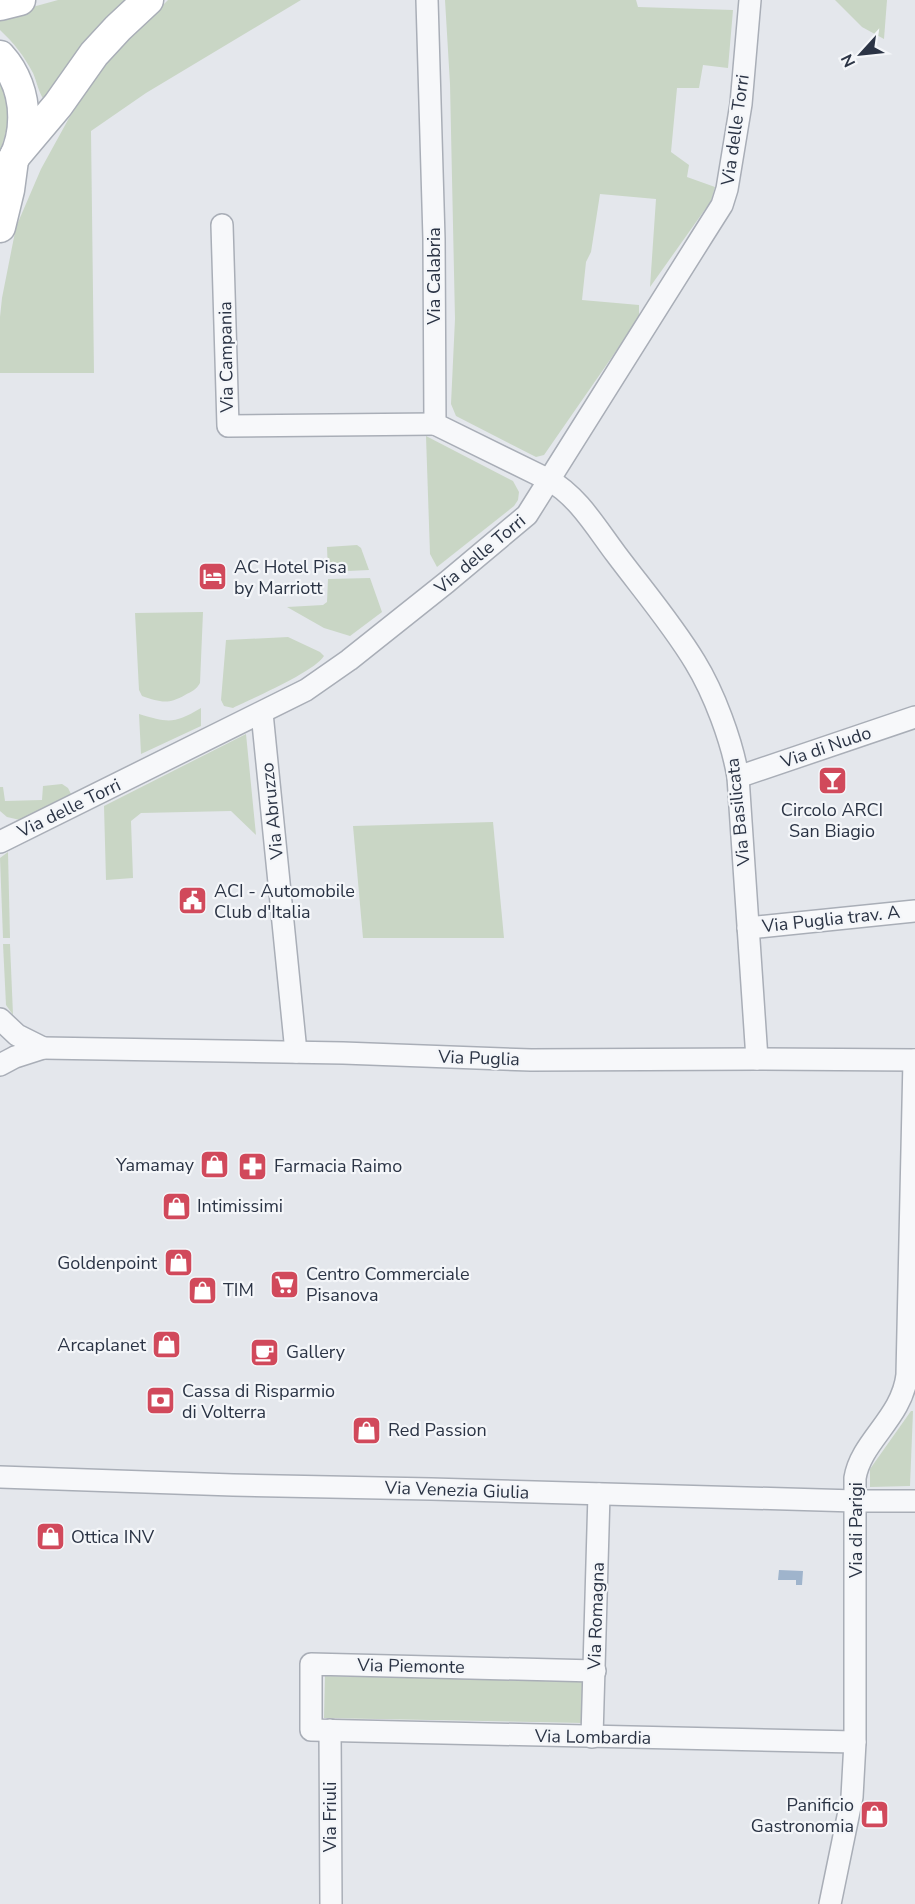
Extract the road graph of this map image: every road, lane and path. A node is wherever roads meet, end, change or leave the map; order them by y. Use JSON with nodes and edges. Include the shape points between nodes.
{"nodes":[{"id":1,"x":20,"y":0,"type":"edge"},
{"id":2,"x":148,"y":0,"type":"edge"},
{"id":3,"x":427,"y":0,"type":"edge"},
{"id":4,"x":750,"y":0,"type":"edge"},
{"id":5,"x":0,"y":5,"type":"edge"},
{"id":6,"x":0,"y":56,"type":"edge"},
{"id":7,"x":10,"y":165,"type":"edge"},
{"id":8,"x":222,"y":225,"type":"dead end"},
{"id":9,"x":0,"y":227,"type":"edge"},
{"id":10,"x":435,"y":424,"type":"junction"},
{"id":11,"x":549,"y":480,"type":"junction"},
{"id":12,"x":262,"y":713,"type":"junction"},
{"id":13,"x":915,"y":717,"type":"edge"},
{"id":14,"x":738,"y":777,"type":"junction"},
{"id":15,"x":0,"y":842,"type":"edge"},
{"id":16,"x":915,"y":911,"type":"edge"},
{"id":17,"x":748,"y":928,"type":"junction"},
{"id":18,"x":0,"y":1019,"type":"edge"},
{"id":19,"x":44,"y":1048,"type":"junction"},
{"id":20,"x":296,"y":1052,"type":"junction"},
{"id":21,"x":757,"y":1059,"type":"junction"},
{"id":22,"x":915,"y":1060,"type":"edge"},
{"id":23,"x":0,"y":1065,"type":"edge"},
{"id":24,"x":0,"y":1477,"type":"edge"},
{"id":25,"x":599,"y":1494,"type":"junction"},
{"id":26,"x":915,"y":1501,"type":"edge"},
{"id":27,"x":855,"y":1502,"type":"junction"},
{"id":28,"x":595,"y":1671,"type":"junction"},
{"id":29,"x":330,"y":1730,"type":"junction"},
{"id":30,"x":592,"y":1737,"type":"junction"},
{"id":31,"x":855,"y":1742,"type":"junction"},
{"id":32,"x":331,"y":1904,"type":"edge"},
{"id":33,"x":830,"y":1904,"type":"edge"}],
"edges":[{"from":1,"to":5,"type":"main road"},
{"from":2,"to":7,"type":"main road","via":[[94,54]]},
{"from":3,"to":10,"type":"street","name":"Via Calabria"},
{"from":4,"to":11,"type":"street","name":"Via delle Torri","via":[[741,104],[725,197]]},
{"from":6,"to":7,"type":"main road","via":[[17,82],[24,107],[23,132]]},
{"from":7,"to":9,"type":"main road"},
{"from":8,"to":10,"type":"street","name":"Via Campania","via":[[228,426]]},
{"from":10,"to":11,"type":"street"},
{"from":11,"to":12,"type":"street","name":"Via delle Torri","via":[[527,515],[447,582],[326,677]]},
{"from":11,"to":14,"type":"street","name":"Via Basilicata","via":[[586,514],[696,664],[730,743]]},
{"from":12,"to":15,"type":"street","name":"Via delle Torri"},
{"from":12,"to":20,"type":"street","name":"Via Abruzzo"},
{"from":13,"to":14,"type":"street","name":"Via di Nudo"},
{"from":14,"to":17,"type":"street","name":"Via Basilicata"},
{"from":16,"to":17,"type":"street","name":"Via Puglia trav. A"},
{"from":17,"to":21,"type":"street","name":"Via Basilicata"},
{"from":18,"to":19,"type":"street","name":"Via Puglia","via":[[17,1035]]},
{"from":19,"to":20,"type":"street","name":"Via Puglia"},
{"from":19,"to":23,"type":"street","name":"Via Puglia"},
{"from":20,"to":21,"type":"street","name":"Via Puglia","via":[[531,1060]]},
{"from":21,"to":22,"type":"street","name":"Via Puglia"},
{"from":22,"to":27,"type":"street","name":"Via di Parigi","via":[[906,1383],[897,1406],[859,1463]]},
{"from":24,"to":25,"type":"street","name":"Via Venezia Giulia"},
{"from":25,"to":27,"type":"street","name":"Via Venezia Giulia"},
{"from":25,"to":28,"type":"street","name":"Via Romagna"},
{"from":26,"to":27,"type":"street","name":"Via Venezia Giulia"},
{"from":27,"to":31,"type":"street","name":"Via di Parigi"},
{"from":28,"to":29,"type":"street","name":"Via Piemonte","via":[[311,1664],[311,1730]]},
{"from":28,"to":30,"type":"street","name":"Via Romagna"},
{"from":29,"to":30,"type":"street","name":"Via Lombardia"},
{"from":29,"to":32,"type":"street","name":"Via Friuli"},
{"from":30,"to":31,"type":"street","name":"Via Lombardia"},
{"from":31,"to":33,"type":"street","name":"Via di Parigi","via":[[850,1814]]}]}
